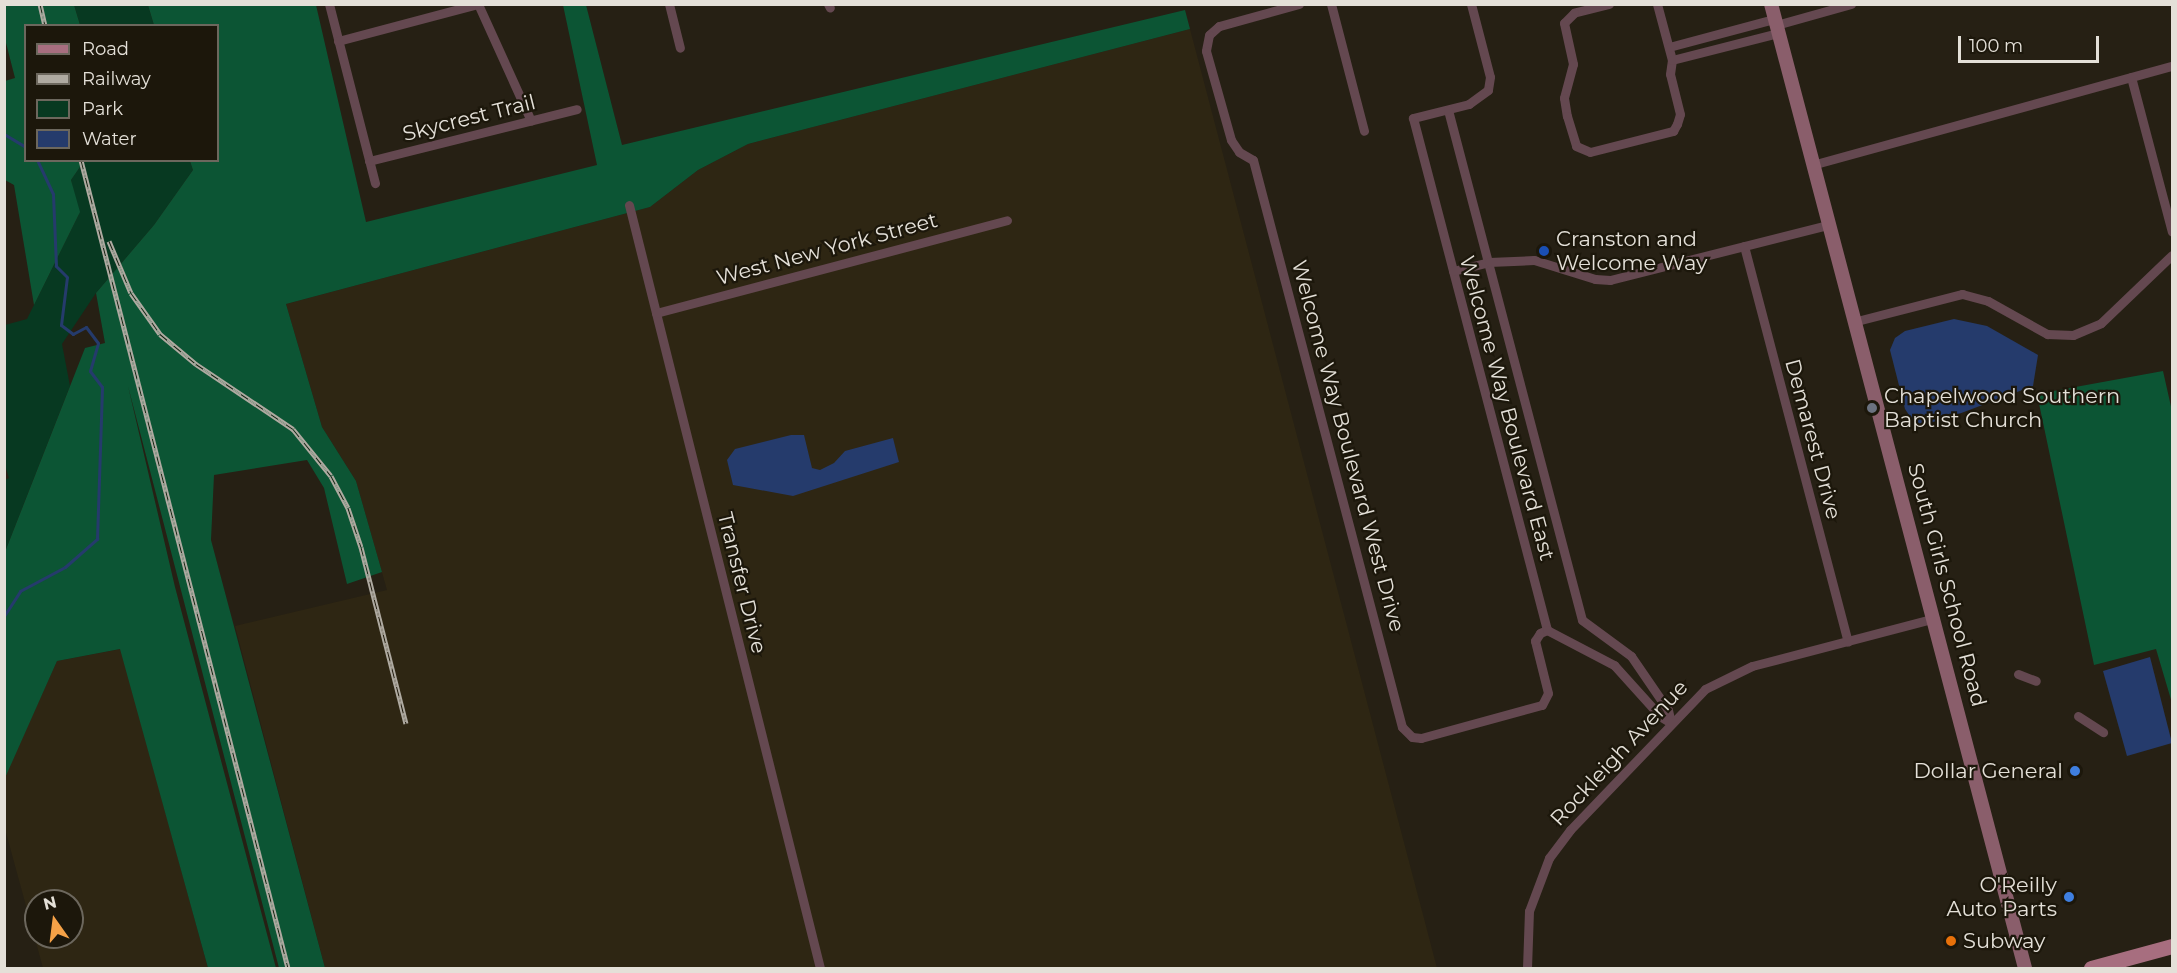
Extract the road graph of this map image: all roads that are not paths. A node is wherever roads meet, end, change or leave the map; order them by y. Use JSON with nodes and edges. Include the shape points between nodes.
{"nodes":[{"id":1,"x":329,"y":4,"type":"edge"},
{"id":2,"x":478,"y":4,"type":"edge"},
{"id":3,"x":669,"y":4,"type":"edge"},
{"id":4,"x":1299,"y":4,"type":"edge"},
{"id":5,"x":1331,"y":4,"type":"edge"},
{"id":6,"x":1471,"y":4,"type":"edge"},
{"id":7,"x":1609,"y":4,"type":"edge"},
{"id":8,"x":1657,"y":4,"type":"edge"},
{"id":9,"x":1771,"y":4,"type":"edge"},
{"id":10,"x":1851,"y":4,"type":"edge"},
{"id":11,"x":1776,"y":26,"type":"junction"},
{"id":12,"x":338,"y":41,"type":"junction"},
{"id":13,"x":680,"y":48,"type":"dead end"},
{"id":14,"x":1669,"y":48,"type":"junction"},
{"id":15,"x":1672,"y":60,"type":"junction"},
{"id":16,"x":2172,"y":66,"type":"edge"},
{"id":17,"x":2131,"y":77,"type":"junction"},
{"id":18,"x":578,"y":109,"type":"dead end"},
{"id":19,"x":1448,"y":110,"type":"junction"},
{"id":20,"x":531,"y":121,"type":"junction"},
{"id":21,"x":1364,"y":131,"type":"dead end"},
{"id":22,"x":369,"y":161,"type":"junction"},
{"id":23,"x":1812,"y":165,"type":"junction"},
{"id":24,"x":375,"y":183,"type":"dead end"},
{"id":25,"x":629,"y":205,"type":"dead end"},
{"id":26,"x":1007,"y":220,"type":"dead end"},
{"id":27,"x":1828,"y":225,"type":"junction"},
{"id":28,"x":2172,"y":232,"type":"edge"},
{"id":29,"x":1744,"y":246,"type":"junction"},
{"id":30,"x":2172,"y":255,"type":"edge"},
{"id":31,"x":1489,"y":262,"type":"junction"},
{"id":32,"x":1453,"y":271,"type":"junction"},
{"id":33,"x":656,"y":313,"type":"junction"},
{"id":34,"x":1853,"y":322,"type":"junction"},
{"id":35,"x":1935,"y":618,"type":"junction"},
{"id":36,"x":1547,"y":630,"type":"junction"},
{"id":37,"x":1848,"y":642,"type":"junction"},
{"id":38,"x":2018,"y":674,"type":"dead end"},
{"id":39,"x":2036,"y":681,"type":"dead end"},
{"id":40,"x":2078,"y":717,"type":"dead end"},
{"id":41,"x":1671,"y":723,"type":"junction"},
{"id":42,"x":2103,"y":732,"type":"dead end"},
{"id":43,"x":2172,"y":946,"type":"edge"},
{"id":44,"x":820,"y":969,"type":"edge"},
{"id":45,"x":1527,"y":969,"type":"edge"},
{"id":46,"x":2025,"y":969,"type":"edge"},
{"id":47,"x":2091,"y":969,"type":"edge"}],
"edges":[{"from":1,"to":12,"type":"street"},
{"from":2,"to":12,"type":"street"},
{"from":2,"to":20,"type":"street"},
{"from":3,"to":13,"type":"street"},
{"from":4,"to":36,"type":"street","name":"Welcome Way Boulevard West Drive","via":[[1221,24],[1207,42],[1231,140],[1239,152],[1253,160],[1402,727],[1412,737],[1539,706],[1546,700],[1548,690],[1536,641]]},
{"from":5,"to":21,"type":"street"},
{"from":6,"to":19,"type":"street","via":[[1490,80],[1483,97]]},
{"from":7,"to":15,"type":"street","via":[[1574,13],[1566,19],[1574,64],[1565,107],[1573,141],[1585,152],[1673,131],[1680,114],[1670,74]]},
{"from":8,"to":14,"type":"street"},
{"from":9,"to":11,"type":"main road","name":"South Girls School Road"},
{"from":10,"to":11,"type":"street"},
{"from":11,"to":14,"type":"street"},
{"from":11,"to":15,"type":"street"},
{"from":11,"to":23,"type":"main road","name":"South Girls School Road"},
{"from":12,"to":22,"type":"street"},
{"from":14,"to":15,"type":"street"},
{"from":16,"to":17,"type":"street"},
{"from":17,"to":23,"type":"street"},
{"from":17,"to":28,"type":"street"},
{"from":18,"to":20,"type":"street","name":"Skycrest Trail"},
{"from":19,"to":31,"type":"street"},
{"from":19,"to":32,"type":"street","name":"Welcome Way Boulevard East","via":[[1413,118]]},
{"from":20,"to":22,"type":"street","name":"Skycrest Trail"},
{"from":22,"to":24,"type":"street"},
{"from":23,"to":27,"type":"main road","name":"South Girls School Road"},
{"from":25,"to":33,"type":"street","name":"Transfer Drive"},
{"from":26,"to":33,"type":"street","name":"West New York Street"},
{"from":27,"to":29,"type":"street"},
{"from":27,"to":34,"type":"main road","name":"South Girls School Road"},
{"from":29,"to":31,"type":"street","via":[[1610,280],[1594,279],[1534,260]]},
{"from":29,"to":37,"type":"street","name":"Demarest Drive"},
{"from":30,"to":34,"type":"street","via":[[2101,323],[2073,335],[2047,334],[1988,301],[1962,294]]},
{"from":31,"to":32,"type":"street"},
{"from":31,"to":41,"type":"street","via":[[1582,620],[1631,656],[1668,710]]},
{"from":32,"to":36,"type":"street","name":"Welcome Way Boulevard East"},
{"from":33,"to":44,"type":"street","name":"Transfer Drive"},
{"from":34,"to":35,"type":"main road","name":"South Girls School Road"},
{"from":35,"to":37,"type":"street","name":"Rockleigh Avenue"},
{"from":35,"to":46,"type":"main road","name":"South Girls School Road"},
{"from":36,"to":41,"type":"street","via":[[1614,665]]},
{"from":37,"to":41,"type":"street","name":"Rockleigh Avenue","via":[[1723,677]]},
{"from":38,"to":39,"type":"street"},
{"from":40,"to":42,"type":"street"},
{"from":41,"to":45,"type":"street","name":"Rockleigh Avenue","via":[[1570,830],[1549,858],[1529,911]]},
{"from":43,"to":47,"type":"main road"}]}
